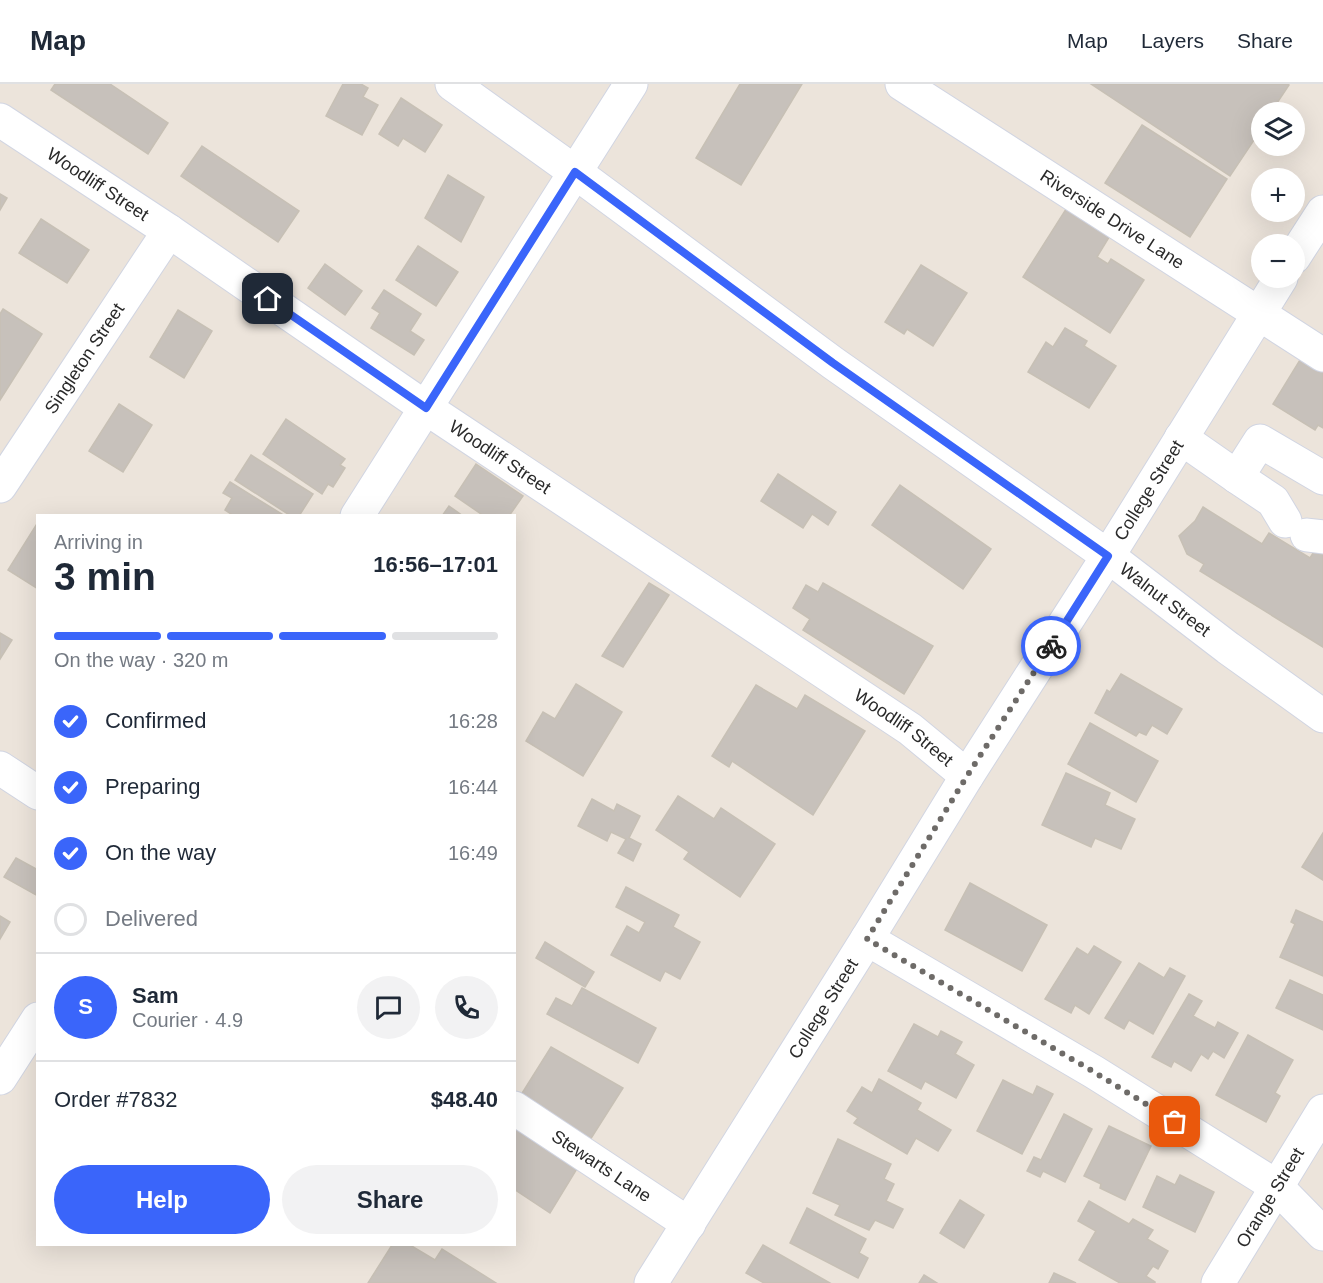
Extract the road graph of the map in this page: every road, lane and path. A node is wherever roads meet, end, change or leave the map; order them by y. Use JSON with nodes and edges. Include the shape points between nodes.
{"nodes":[{"id":1,"x":452,"y":84,"type":"edge"},
{"id":2,"x":631,"y":84,"type":"edge"},
{"id":3,"x":902,"y":84,"type":"edge"},
{"id":4,"x":0,"y":120,"type":"edge"},
{"id":5,"x":575,"y":172,"type":"junction"},
{"id":6,"x":1323,"y":212,"type":"edge"},
{"id":7,"x":169,"y":231,"type":"junction"},
{"id":8,"x":1305,"y":239,"type":"edge"},
{"id":9,"x":1275,"y":288,"type":"edge"},
{"id":10,"x":1258,"y":314,"type":"junction"},
{"id":11,"x":1323,"y":355,"type":"edge"},
{"id":12,"x":426,"y":408,"type":"junction"},
{"id":13,"x":1181,"y":438,"type":"junction"},
{"id":14,"x":1237,"y":477,"type":"junction"},
{"id":15,"x":1323,"y":478,"type":"edge"},
{"id":16,"x":0,"y":486,"type":"edge"},
{"id":17,"x":358,"y":514,"type":"edge"},
{"id":18,"x":1305,"y":531,"type":"edge"},
{"id":19,"x":1108,"y":556,"type":"junction"},
{"id":20,"x":1323,"y":716,"type":"edge"},
{"id":21,"x":0,"y":768,"type":"edge"},
{"id":22,"x":967,"y":776,"type":"junction"},
{"id":23,"x":36,"y":792,"type":"edge"},
{"id":24,"x":867,"y":939,"type":"junction"},
{"id":25,"x":36,"y":1022,"type":"edge"},
{"id":26,"x":0,"y":1078,"type":"edge"},
{"id":27,"x":516,"y":1109,"type":"edge"},
{"id":28,"x":1323,"y":1111,"type":"edge"},
{"id":29,"x":1276,"y":1186,"type":"junction"},
{"id":30,"x":689,"y":1224,"type":"junction"},
{"id":31,"x":1323,"y":1234,"type":"edge"},
{"id":32,"x":651,"y":1283,"type":"edge"},
{"id":33,"x":1218,"y":1283,"type":"edge"}],
"edges":[{"from":1,"to":5,"type":"street","name":"Walnut Street"},
{"from":2,"to":5,"type":"street"},
{"from":3,"to":10,"type":"street","name":"Riverside Drive Lane"},
{"from":4,"to":7,"type":"street","name":"Woodliff Street"},
{"from":5,"to":12,"type":"street"},
{"from":5,"to":19,"type":"street","name":"Walnut Street","via":[[833,363]]},
{"from":6,"to":8,"type":"street"},
{"from":7,"to":12,"type":"street","name":"Woodliff Street"},
{"from":7,"to":16,"type":"street","name":"Singleton Street"},
{"from":9,"to":10,"type":"street","name":"College Street"},
{"from":10,"to":11,"type":"street","name":"Riverside Drive Lane"},
{"from":10,"to":13,"type":"street","name":"College Street"},
{"from":12,"to":17,"type":"street"},
{"from":12,"to":22,"type":"street","name":"Woodliff Street","via":[[910,729]]},
{"from":13,"to":14,"type":"street"},
{"from":13,"to":19,"type":"street","name":"College Street"},
{"from":14,"to":15,"type":"street","via":[[1260,441]]},
{"from":14,"to":18,"type":"street","via":[[1273,501]]},
{"from":19,"to":20,"type":"street","name":"Walnut Street"},
{"from":19,"to":22,"type":"street","name":"College Street"},
{"from":21,"to":23,"type":"street"},
{"from":22,"to":24,"type":"street","name":"College Street"},
{"from":24,"to":29,"type":"street","via":[[1094,1072]]},
{"from":24,"to":30,"type":"street","name":"College Street"},
{"from":25,"to":26,"type":"street"},
{"from":27,"to":30,"type":"street","name":"Stewarts Lane"},
{"from":28,"to":29,"type":"street","name":"Orange Street"},
{"from":29,"to":31,"type":"street"},
{"from":29,"to":33,"type":"street","name":"Orange Street"},
{"from":30,"to":32,"type":"street","name":"College Street"}]}
